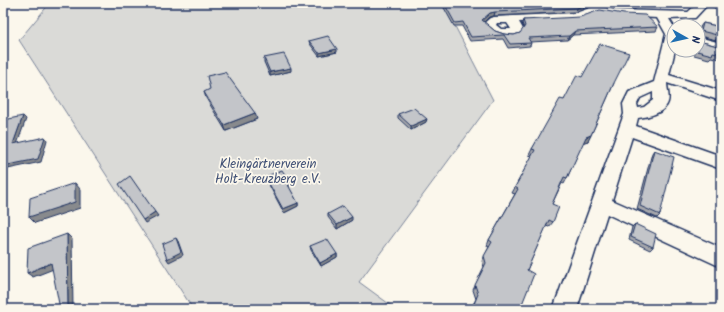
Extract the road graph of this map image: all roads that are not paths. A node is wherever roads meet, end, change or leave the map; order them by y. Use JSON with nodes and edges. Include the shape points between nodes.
{"nodes":[{"id":1,"x":584,"y":3,"type":"edge"},
{"id":2,"x":704,"y":3,"type":"edge"},
{"id":3,"x":713,"y":3,"type":"edge"},
{"id":4,"x":721,"y":6,"type":"edge"},
{"id":5,"x":595,"y":9,"type":"junction"},
{"id":6,"x":660,"y":14,"type":"junction"},
{"id":7,"x":515,"y":19,"type":"dead end"},
{"id":8,"x":666,"y":23,"type":"edge"},
{"id":9,"x":706,"y":43,"type":"edge"},
{"id":10,"x":721,"y":47,"type":"edge"},
{"id":11,"x":667,"y":58,"type":"edge"},
{"id":12,"x":661,"y":81,"type":"junction"},
{"id":13,"x":721,"y":96,"type":"edge"},
{"id":14,"x":629,"y":122,"type":"junction"},
{"id":15,"x":721,"y":163,"type":"edge"},
{"id":16,"x":601,"y":203,"type":"junction"},
{"id":17,"x":721,"y":258,"type":"edge"},
{"id":18,"x":565,"y":309,"type":"edge"}],
"edges":[{"from":1,"to":5,"type":"street"},
{"from":2,"to":6,"type":"street","via":[[691,16]]},
{"from":3,"to":4,"type":"street"},
{"from":5,"to":6,"type":"street","via":[[616,13]]},
{"from":5,"to":7,"type":"street","via":[[578,16]]},
{"from":6,"to":8,"type":"street"},
{"from":9,"to":10,"type":"street"},
{"from":11,"to":12,"type":"street"},
{"from":12,"to":13,"type":"street"},
{"from":12,"to":14,"type":"street","via":[[634,95],[630,104]]},
{"from":12,"to":14,"type":"street","via":[[661,102]]},
{"from":14,"to":15,"type":"street"},
{"from":14,"to":16,"type":"street"},
{"from":16,"to":17,"type":"street"},
{"from":16,"to":18,"type":"street"}]}
